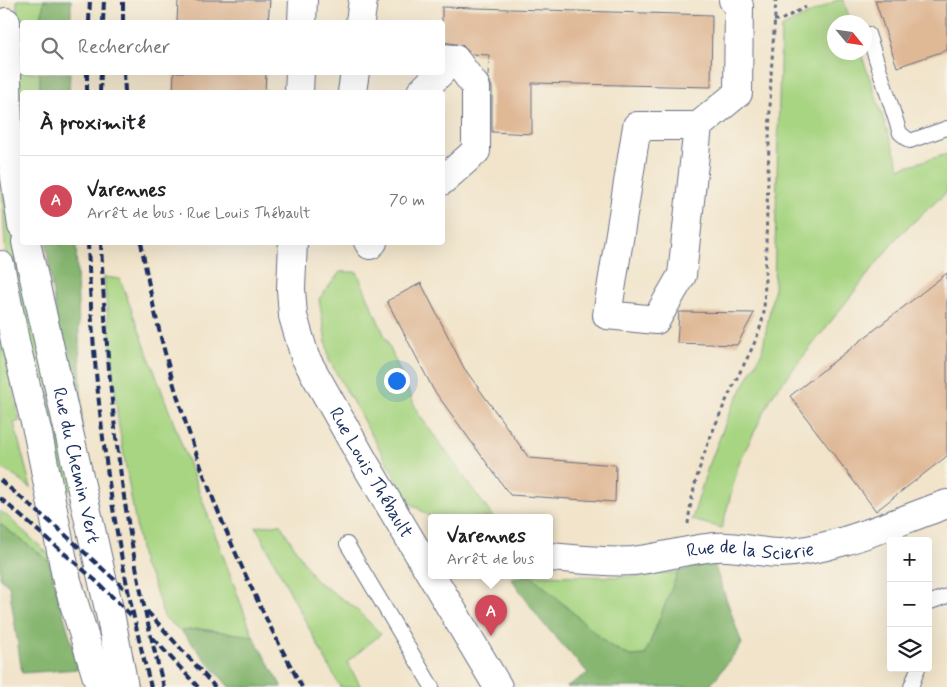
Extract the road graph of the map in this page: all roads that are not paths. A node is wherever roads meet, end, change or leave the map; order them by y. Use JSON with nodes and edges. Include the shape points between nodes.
{"nodes":[{"id":1,"x":303,"y":0,"type":"edge"},
{"id":2,"x":363,"y":0,"type":"edge"},
{"id":3,"x":733,"y":0,"type":"edge"},
{"id":4,"x":6,"y":11,"type":"edge"},
{"id":5,"x":302,"y":20,"type":"edge"},
{"id":6,"x":360,"y":20,"type":"edge"},
{"id":7,"x":872,"y":46,"type":"edge"},
{"id":8,"x":445,"y":65,"type":"edge"},
{"id":9,"x":300,"y":75,"type":"edge"},
{"id":10,"x":355,"y":75,"type":"edge"},
{"id":11,"x":436,"y":75,"type":"edge"},
{"id":12,"x":0,"y":79,"type":"edge"},
{"id":13,"x":299,"y":90,"type":"edge"},
{"id":14,"x":352,"y":90,"type":"edge"},
{"id":15,"x":423,"y":90,"type":"edge"},
{"id":16,"x":698,"y":126,"type":"junction"},
{"id":17,"x":947,"y":128,"type":"edge"},
{"id":18,"x":445,"y":178,"type":"edge"},
{"id":19,"x":20,"y":212,"type":"edge"},
{"id":20,"x":27,"y":245,"type":"edge"},
{"id":21,"x":293,"y":245,"type":"edge"},
{"id":22,"x":0,"y":265,"type":"edge"},
{"id":23,"x":947,"y":504,"type":"edge"},
{"id":24,"x":347,"y":544,"type":"dead end"},
{"id":25,"x":553,"y":557,"type":"edge"},
{"id":26,"x":428,"y":566,"type":"edge"},
{"id":27,"x":435,"y":579,"type":"edge"},
{"id":28,"x":947,"y":596,"type":"edge"},
{"id":29,"x":932,"y":602,"type":"edge"},
{"id":30,"x":917,"y":672,"type":"edge"},
{"id":31,"x":100,"y":687,"type":"edge"},
{"id":32,"x":124,"y":687,"type":"edge"},
{"id":33,"x":432,"y":687,"type":"edge"},
{"id":34,"x":498,"y":687,"type":"edge"},
{"id":35,"x":912,"y":687,"type":"edge"}],
"edges":[{"from":1,"to":5,"type":"street"},
{"from":2,"to":6,"type":"street"},
{"from":3,"to":16,"type":"street","via":[[739,6],[738,93]]},
{"from":4,"to":12,"type":"street"},
{"from":4,"to":19,"type":"street","via":[[8,130]]},
{"from":7,"to":17,"type":"lane","via":[[900,133],[910,141]]},
{"from":8,"to":18,"type":"street","via":[[476,87],[476,151]]},
{"from":9,"to":13,"type":"street"},
{"from":10,"to":14,"type":"street"},
{"from":11,"to":15,"type":"street"},
{"from":16,"to":16,"type":"street","via":[[682,275],[656,320],[607,316],[637,126]]},
{"from":20,"to":32,"type":"street","name":"Rue du Chemin Vert"},
{"from":21,"to":26,"type":"street","name":"Rue Louis Thébault","via":[[293,316],[305,357],[319,386]]},
{"from":22,"to":31,"type":"street","name":"Rue du Chemin Vert","via":[[68,580]]},
{"from":23,"to":25,"type":"street","name":"Rue de la Scierie","via":[[833,544],[803,550],[765,552],[719,546],[611,562]]},
{"from":24,"to":33,"type":"lane"},
{"from":27,"to":34,"type":"street","name":"Rue Louis Thébault"},
{"from":28,"to":29,"type":"lane"},
{"from":30,"to":35,"type":"lane"}]}
